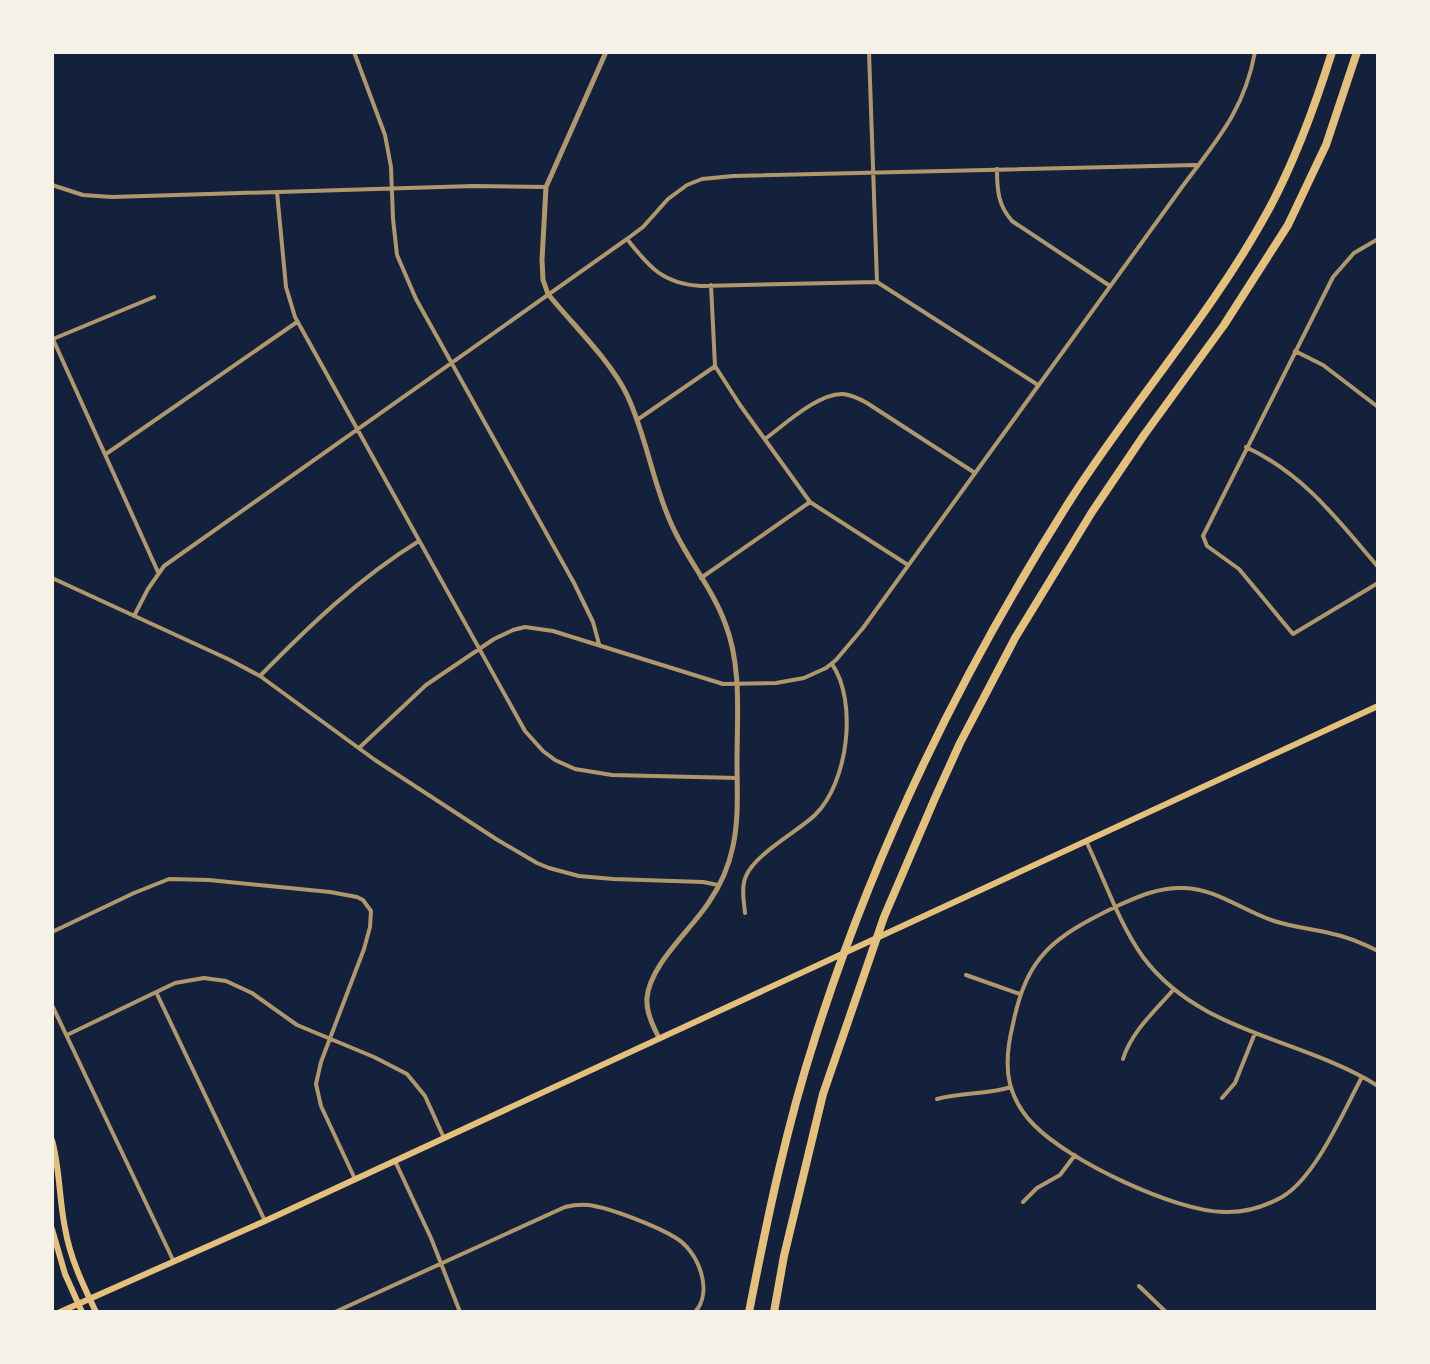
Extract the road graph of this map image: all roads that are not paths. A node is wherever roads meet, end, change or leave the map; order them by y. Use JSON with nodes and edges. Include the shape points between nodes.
{"nodes":[{"id":1,"x":354,"y":52,"type":"edge"},
{"id":2,"x":606,"y":52,"type":"edge"},
{"id":3,"x":869,"y":52,"type":"edge"},
{"id":4,"x":1255,"y":52,"type":"edge"},
{"id":5,"x":1332,"y":52,"type":"edge"},
{"id":6,"x":1357,"y":52,"type":"edge"},
{"id":7,"x":1199,"y":165,"type":"junction"},
{"id":8,"x":997,"y":169,"type":"junction"},
{"id":9,"x":873,"y":172,"type":"junction"},
{"id":10,"x":52,"y":185,"type":"edge"},
{"id":11,"x":546,"y":187,"type":"junction"},
{"id":12,"x":392,"y":189,"type":"junction"},
{"id":13,"x":277,"y":192,"type":"junction"},
{"id":14,"x":627,"y":239,"type":"junction"},
{"id":15,"x":1378,"y":239,"type":"edge"},
{"id":16,"x":877,"y":282,"type":"junction"},
{"id":17,"x":711,"y":285,"type":"junction"},
{"id":18,"x":1110,"y":286,"type":"junction"},
{"id":19,"x":548,"y":294,"type":"junction"},
{"id":20,"x":154,"y":297,"type":"dead end"},
{"id":21,"x":297,"y":322,"type":"junction"},
{"id":22,"x":52,"y":338,"type":"edge"},
{"id":23,"x":1295,"y":351,"type":"junction"},
{"id":24,"x":451,"y":362,"type":"junction"},
{"id":25,"x":715,"y":366,"type":"junction"},
{"id":26,"x":1038,"y":385,"type":"junction"},
{"id":27,"x":1378,"y":407,"type":"edge"},
{"id":28,"x":637,"y":420,"type":"junction"},
{"id":29,"x":357,"y":429,"type":"junction"},
{"id":30,"x":764,"y":439,"type":"junction"},
{"id":31,"x":1246,"y":447,"type":"junction"},
{"id":32,"x":106,"y":454,"type":"junction"},
{"id":33,"x":975,"y":473,"type":"junction"},
{"id":34,"x":810,"y":502,"type":"junction"},
{"id":35,"x":419,"y":541,"type":"junction"},
{"id":36,"x":908,"y":565,"type":"junction"},
{"id":37,"x":1378,"y":567,"type":"edge"},
{"id":38,"x":158,"y":572,"type":"junction"},
{"id":39,"x":52,"y":578,"type":"edge"},
{"id":40,"x":701,"y":578,"type":"junction"},
{"id":41,"x":1378,"y":583,"type":"edge"},
{"id":42,"x":134,"y":616,"type":"junction"},
{"id":43,"x":599,"y":644,"type":"junction"},
{"id":44,"x":478,"y":649,"type":"junction"},
{"id":45,"x":832,"y":664,"type":"junction"},
{"id":46,"x":260,"y":676,"type":"junction"},
{"id":47,"x":736,"y":683,"type":"junction"},
{"id":48,"x":1378,"y":706,"type":"edge"},
{"id":49,"x":359,"y":748,"type":"junction"},
{"id":50,"x":737,"y":778,"type":"junction"},
{"id":51,"x":1086,"y":841,"type":"junction"},
{"id":52,"x":718,"y":885,"type":"junction"},
{"id":53,"x":1116,"y":906,"type":"junction"},
{"id":54,"x":745,"y":913,"type":"dead end"},
{"id":55,"x":52,"y":932,"type":"edge"},
{"id":56,"x":1378,"y":951,"type":"edge"},
{"id":57,"x":966,"y":975,"type":"dead end"},
{"id":58,"x":1174,"y":989,"type":"junction"},
{"id":59,"x":156,"y":992,"type":"junction"},
{"id":60,"x":1020,"y":994,"type":"junction"},
{"id":61,"x":52,"y":1005,"type":"edge"},
{"id":62,"x":1255,"y":1033,"type":"junction"},
{"id":63,"x":67,"y":1035,"type":"junction"},
{"id":64,"x":659,"y":1038,"type":"junction"},
{"id":65,"x":330,"y":1039,"type":"junction"},
{"id":66,"x":1123,"y":1059,"type":"dead end"},
{"id":67,"x":1362,"y":1077,"type":"junction"},
{"id":68,"x":1378,"y":1086,"type":"edge"},
{"id":69,"x":1011,"y":1087,"type":"junction"},
{"id":70,"x":1222,"y":1098,"type":"dead end"},
{"id":71,"x":937,"y":1099,"type":"dead end"},
{"id":72,"x":444,"y":1138,"type":"junction"},
{"id":73,"x":52,"y":1140,"type":"edge"},
{"id":74,"x":1075,"y":1155,"type":"junction"},
{"id":75,"x":395,"y":1161,"type":"junction"},
{"id":76,"x":355,"y":1179,"type":"junction"},
{"id":77,"x":1023,"y":1202,"type":"dead end"},
{"id":78,"x":265,"y":1221,"type":"junction"},
{"id":79,"x":52,"y":1229,"type":"edge"},
{"id":80,"x":174,"y":1262,"type":"junction"},
{"id":81,"x":441,"y":1264,"type":"junction"},
{"id":82,"x":1139,"y":1286,"type":"dead end"},
{"id":83,"x":89,"y":1299,"type":"junction"},
{"id":84,"x":78,"y":1304,"type":"junction"},
{"id":85,"x":60,"y":1312,"type":"edge"},
{"id":86,"x":82,"y":1312,"type":"edge"},
{"id":87,"x":96,"y":1312,"type":"edge"},
{"id":88,"x":335,"y":1312,"type":"edge"},
{"id":89,"x":460,"y":1312,"type":"edge"},
{"id":90,"x":695,"y":1312,"type":"edge"},
{"id":91,"x":749,"y":1312,"type":"edge"},
{"id":92,"x":774,"y":1312,"type":"edge"},
{"id":93,"x":1166,"y":1312,"type":"edge"}],
"edges":[{"from":1,"to":12,"type":"street","via":[[385,135]]},
{"from":2,"to":11,"type":"street"},
{"from":3,"to":9,"type":"street"},
{"from":4,"to":7,"type":"street","via":[[1240,103]]},
{"from":5,"to":91,"type":"highway","via":[[1304,136],[1267,212],[1071,499],[994,627],[912,787],[814,1039],[776,1176]]},
{"from":6,"to":92,"type":"highway","via":[[1326,145],[1288,225],[1060,563],[960,743],[884,917],[823,1094]]},
{"from":7,"to":8,"type":"street"},
{"from":7,"to":18,"type":"street"},
{"from":8,"to":9,"type":"street"},
{"from":8,"to":18,"type":"street","via":[[999,199],[1012,221]]},
{"from":9,"to":14,"type":"street","via":[[702,179],[677,192]]},
{"from":9,"to":16,"type":"street"},
{"from":10,"to":13,"type":"street","via":[[94,197]]},
{"from":11,"to":12,"type":"street"},
{"from":11,"to":19,"type":"street","via":[[542,260]]},
{"from":12,"to":13,"type":"street"},
{"from":12,"to":24,"type":"street","via":[[400,266]]},
{"from":13,"to":21,"type":"street","via":[[286,287]]},
{"from":14,"to":17,"type":"street","via":[[664,277]]},
{"from":14,"to":19,"type":"street"},
{"from":15,"to":23,"type":"street","via":[[1336,272]]},
{"from":16,"to":17,"type":"street"},
{"from":16,"to":26,"type":"street"},
{"from":17,"to":25,"type":"street"},
{"from":18,"to":26,"type":"street"},
{"from":19,"to":24,"type":"street"},
{"from":19,"to":28,"type":"street","via":[[612,371]]},
{"from":20,"to":22,"type":"street"},
{"from":21,"to":29,"type":"street"},
{"from":21,"to":32,"type":"street"},
{"from":22,"to":32,"type":"street"},
{"from":23,"to":27,"type":"street","via":[[1323,365]]},
{"from":23,"to":31,"type":"street"},
{"from":24,"to":29,"type":"street"},
{"from":24,"to":43,"type":"street","via":[[574,583]]},
{"from":25,"to":28,"type":"street"},
{"from":25,"to":30,"type":"street"},
{"from":26,"to":33,"type":"street"},
{"from":28,"to":40,"type":"street","via":[[665,509]]},
{"from":29,"to":35,"type":"street"},
{"from":29,"to":38,"type":"street"},
{"from":30,"to":33,"type":"street","via":[[822,399],[849,395]]},
{"from":30,"to":34,"type":"street"},
{"from":31,"to":37,"type":"street","via":[[1300,480]]},
{"from":31,"to":41,"type":"street","via":[[1203,539],[1239,569],[1293,634]]},
{"from":32,"to":38,"type":"street"},
{"from":33,"to":36,"type":"street"},
{"from":34,"to":36,"type":"street"},
{"from":34,"to":40,"type":"street"},
{"from":35,"to":44,"type":"street"},
{"from":35,"to":46,"type":"street","via":[[337,601]]},
{"from":36,"to":45,"type":"street"},
{"from":38,"to":42,"type":"street"},
{"from":39,"to":42,"type":"street"},
{"from":40,"to":47,"type":"street","via":[[726,624]]},
{"from":42,"to":46,"type":"street"},
{"from":43,"to":44,"type":"street","via":[[525,627]]},
{"from":43,"to":47,"type":"street","via":[[723,684]]},
{"from":44,"to":49,"type":"street","via":[[414,695]]},
{"from":44,"to":50,"type":"street","via":[[525,731],[555,760],[612,775]]},
{"from":45,"to":47,"type":"street","via":[[789,682]]},
{"from":45,"to":54,"type":"street","via":[[848,716],[837,776],[814,815],[750,869],[743,885]]},
{"from":46,"to":49,"type":"street"},
{"from":47,"to":50,"type":"street"},
{"from":48,"to":51,"type":"main road"},
{"from":49,"to":52,"type":"street","via":[[549,868],[579,876]]},
{"from":50,"to":52,"type":"street","via":[[733,847]]},
{"from":51,"to":53,"type":"street"},
{"from":51,"to":64,"type":"main road"},
{"from":52,"to":64,"type":"street","via":[[649,988],[650,1018]]},
{"from":53,"to":56,"type":"street","via":[[1155,891],[1191,888],[1274,921],[1347,937]]},
{"from":53,"to":58,"type":"street","via":[[1143,957]]},
{"from":53,"to":60,"type":"street","via":[[1055,941]]},
{"from":55,"to":65,"type":"street","via":[[169,879],[357,897],[369,906],[372,917]]},
{"from":57,"to":60,"type":"street"},
{"from":58,"to":62,"type":"street"},
{"from":58,"to":66,"type":"street","via":[[1133,1036]]},
{"from":59,"to":63,"type":"street"},
{"from":59,"to":65,"type":"street","via":[[192,979],[226,981]]},
{"from":59,"to":78,"type":"street"},
{"from":60,"to":69,"type":"street","via":[[1007,1054]]},
{"from":61,"to":63,"type":"street"},
{"from":62,"to":67,"type":"street"},
{"from":62,"to":70,"type":"street","via":[[1235,1083]]},
{"from":63,"to":80,"type":"street"},
{"from":64,"to":72,"type":"main road"},
{"from":65,"to":72,"type":"street","via":[[410,1077]]},
{"from":65,"to":76,"type":"street","via":[[317,1077],[318,1098]]},
{"from":67,"to":68,"type":"street"},
{"from":67,"to":74,"type":"street","via":[[1304,1177],[1283,1196],[1248,1210],[1220,1212],[1174,1201],[1119,1180]]},
{"from":69,"to":71,"type":"street"},
{"from":69,"to":74,"type":"street","via":[[1036,1128]]},
{"from":72,"to":75,"type":"main road"},
{"from":73,"to":83,"type":"main road","via":[[69,1247]]},
{"from":74,"to":77,"type":"street","via":[[1060,1175]]},
{"from":75,"to":76,"type":"main road"},
{"from":75,"to":81,"type":"street"},
{"from":76,"to":78,"type":"main road"},
{"from":78,"to":80,"type":"main road"},
{"from":79,"to":84,"type":"main road"},
{"from":80,"to":83,"type":"main road"},
{"from":81,"to":88,"type":"street"},
{"from":81,"to":89,"type":"street"},
{"from":81,"to":90,"type":"street","via":[[554,1211],[575,1204],[596,1206],[675,1237],[691,1254],[704,1280],[703,1301]]},
{"from":82,"to":93,"type":"street"},
{"from":83,"to":84,"type":"main road"},
{"from":83,"to":87,"type":"main road"},
{"from":84,"to":85,"type":"main road"},
{"from":84,"to":86,"type":"main road"}]}
